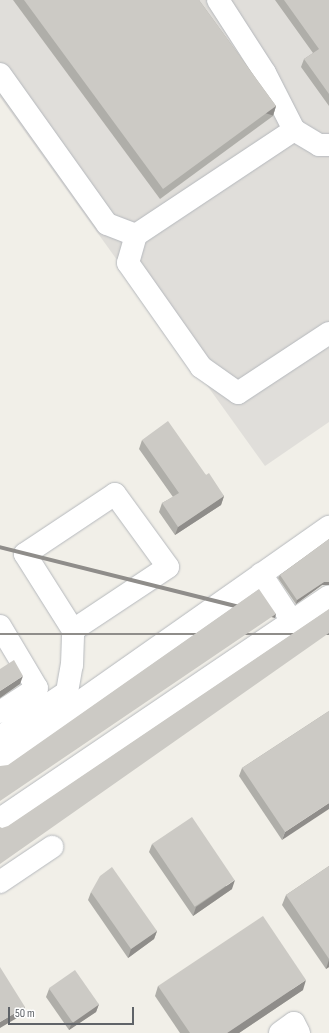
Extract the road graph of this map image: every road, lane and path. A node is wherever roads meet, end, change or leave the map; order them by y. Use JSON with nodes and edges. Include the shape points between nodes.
{"nodes":[{"id":1,"x":218,"y":0,"type":"edge"},
{"id":2,"x":0,"y":74,"type":"edge"},
{"id":3,"x":294,"y":130,"type":"junction"},
{"id":4,"x":329,"y":145,"type":"edge"},
{"id":5,"x":136,"y":235,"type":"junction"},
{"id":6,"x":329,"y":333,"type":"edge"},
{"id":7,"x":329,"y":527,"type":"edge"},
{"id":8,"x":261,"y":574,"type":"junction"},
{"id":9,"x":329,"y":596,"type":"edge"},
{"id":10,"x":292,"y":621,"type":"junction"},
{"id":11,"x":0,"y":626,"type":"edge"},
{"id":12,"x":73,"y":630,"type":"junction"},
{"id":13,"x":0,"y":712,"type":"edge"},
{"id":14,"x":0,"y":737,"type":"edge"},
{"id":15,"x":0,"y":758,"type":"edge"},
{"id":16,"x":0,"y":819,"type":"edge"},
{"id":17,"x":52,"y":847,"type":"dead end"},
{"id":18,"x":0,"y":882,"type":"edge"},
{"id":19,"x":280,"y":1033,"type":"edge"},
{"id":20,"x":299,"y":1033,"type":"edge"}],
"edges":[{"from":1,"to":3,"type":"lane","via":[[265,73]]},
{"from":2,"to":5,"type":"lane","via":[[107,224]]},
{"from":3,"to":4,"type":"lane","via":[[319,145]]},
{"from":3,"to":5,"type":"lane"},
{"from":5,"to":6,"type":"lane","via":[[128,263],[201,367],[238,393]]},
{"from":7,"to":8,"type":"lane"},
{"from":8,"to":10,"type":"lane"},
{"from":8,"to":15,"type":"lane"},
{"from":9,"to":10,"type":"lane"},
{"from":10,"to":16,"type":"lane"},
{"from":11,"to":13,"type":"lane","via":[[37,688]]},
{"from":12,"to":12,"type":"lane","via":[[168,567],[115,494],[25,554]]},
{"from":12,"to":14,"type":"lane","via":[[67,692]]},
{"from":17,"to":18,"type":"lane"},
{"from":19,"to":20,"type":"lane","via":[[294,1023]]}]}
